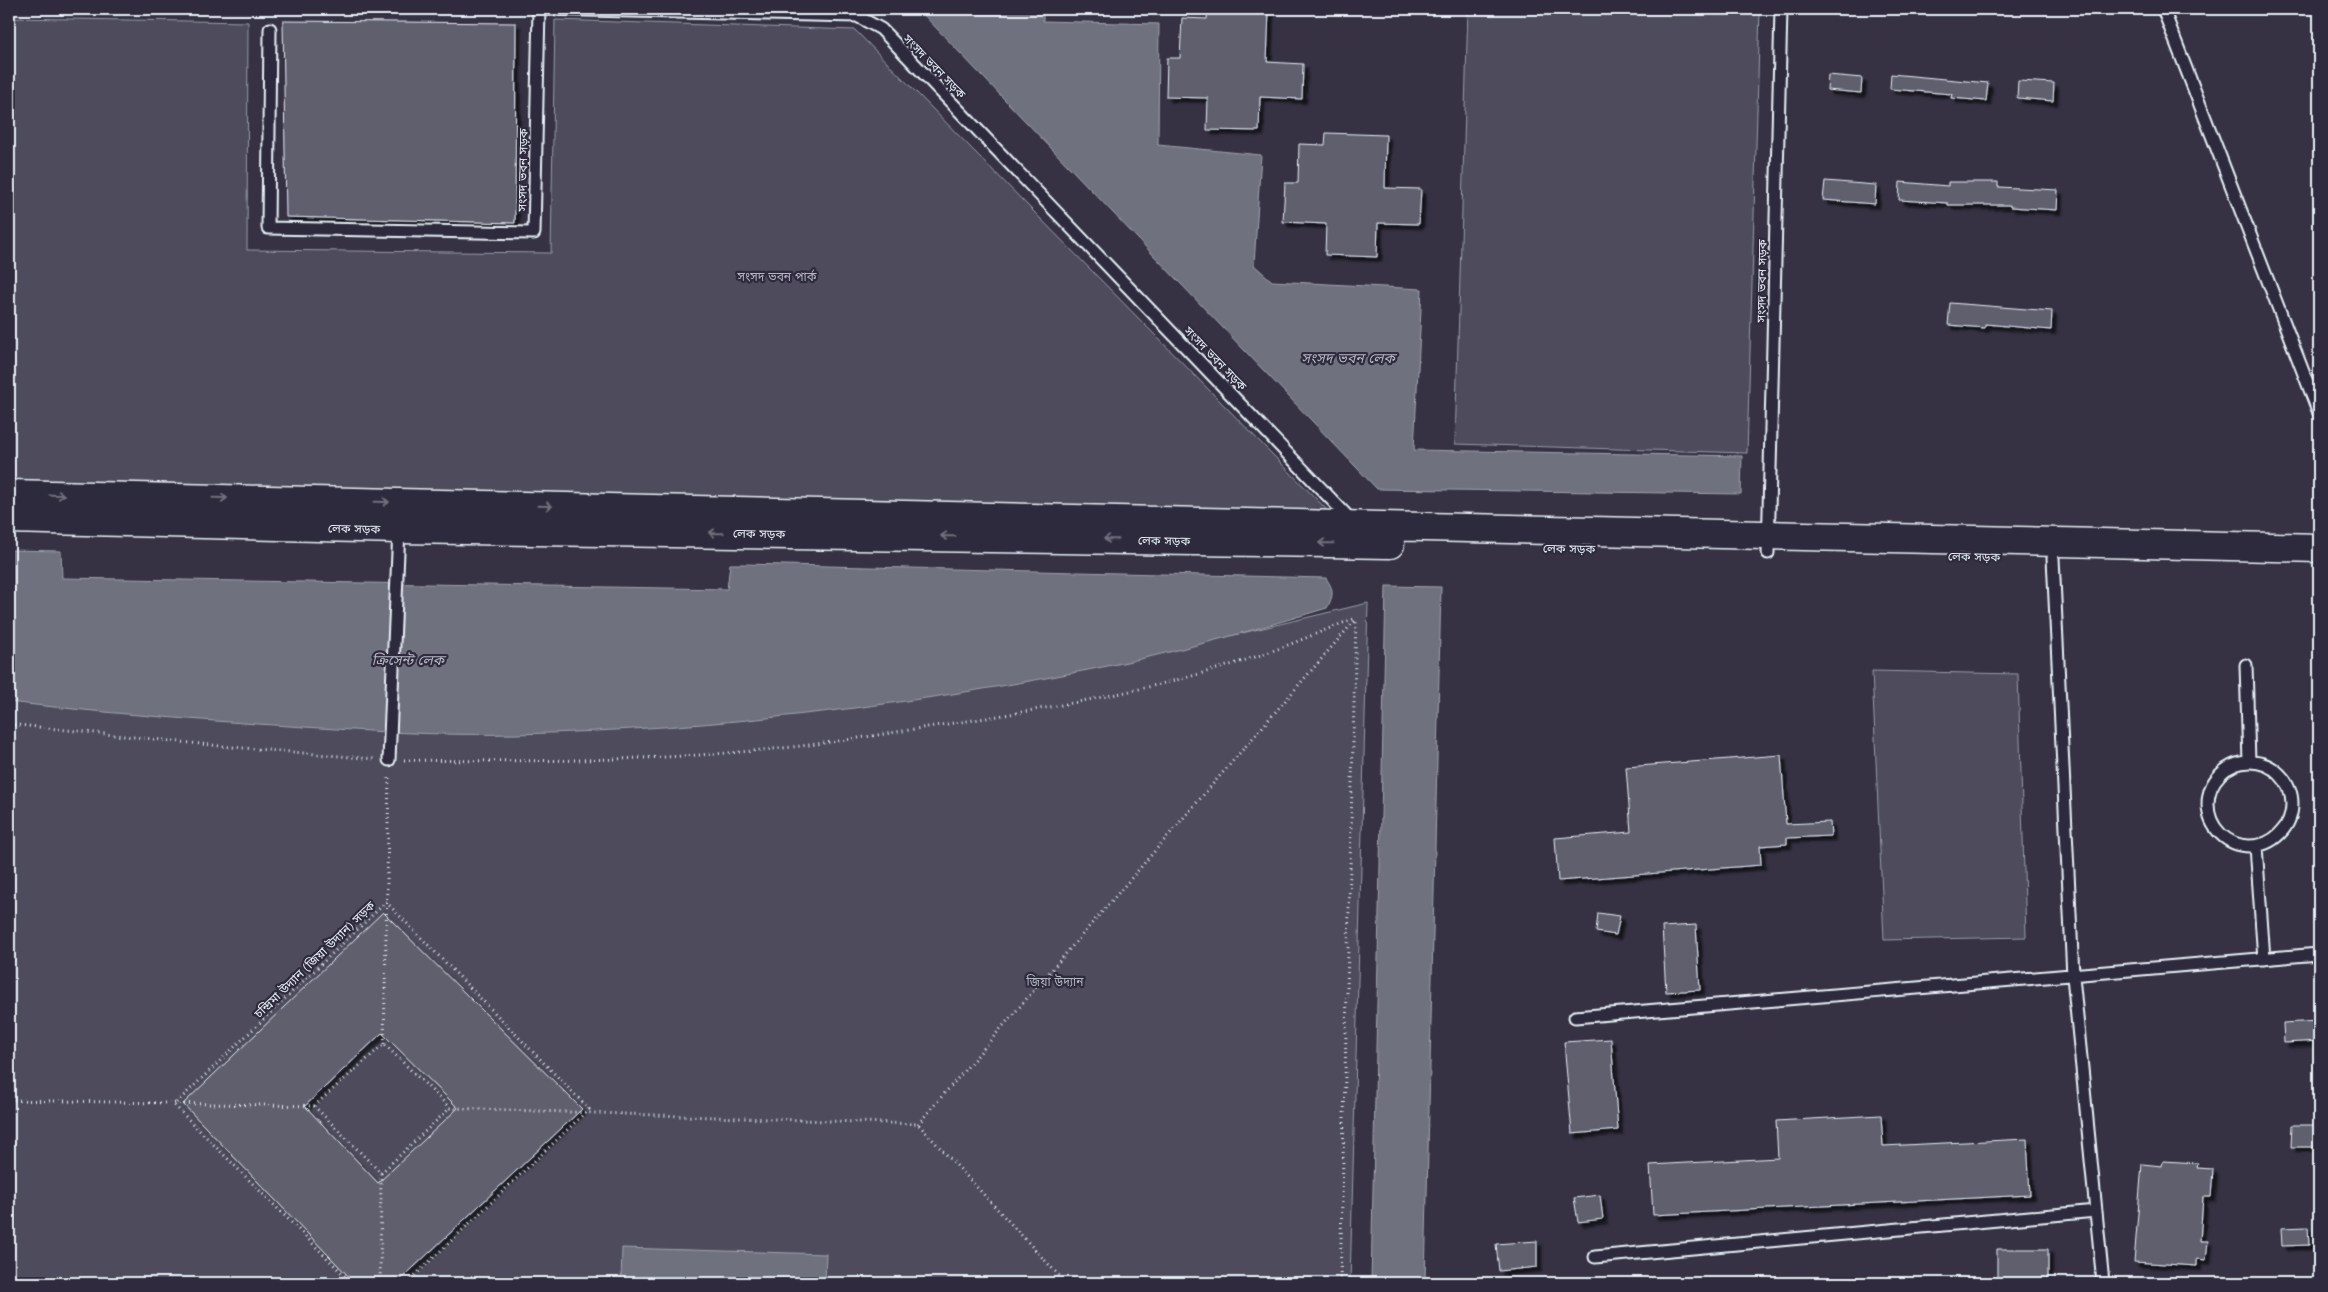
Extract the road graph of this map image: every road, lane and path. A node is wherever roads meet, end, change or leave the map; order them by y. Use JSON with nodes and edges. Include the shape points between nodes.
{"nodes":[{"id":1,"x":1781,"y":9,"type":"edge"},
{"id":2,"x":2163,"y":9,"type":"edge"},
{"id":3,"x":270,"y":29,"type":"dead end"},
{"id":4,"x":2319,"y":412,"type":"edge"},
{"id":5,"x":9,"y":494,"type":"edge"},
{"id":6,"x":9,"y":519,"type":"edge"},
{"id":7,"x":398,"y":529,"type":"junction"},
{"id":8,"x":1364,"y":534,"type":"junction"},
{"id":9,"x":1768,"y":544,"type":"junction"},
{"id":10,"x":2319,"y":548,"type":"edge"},
{"id":11,"x":2053,"y":558,"type":"junction"},
{"id":12,"x":2319,"y":561,"type":"edge"},
{"id":13,"x":1356,"y":618,"type":"junction"},
{"id":14,"x":2246,"y":665,"type":"dead end"},
{"id":15,"x":9,"y":724,"type":"edge"},
{"id":16,"x":389,"y":760,"type":"junction"},
{"id":17,"x":2249,"y":762,"type":"junction"},
{"id":18,"x":2256,"y":846,"type":"junction"},
{"id":19,"x":386,"y":902,"type":"junction"},
{"id":20,"x":2319,"y":954,"type":"edge"},
{"id":21,"x":2264,"y":959,"type":"junction"},
{"id":22,"x":2073,"y":976,"type":"junction"},
{"id":23,"x":1575,"y":1017,"type":"dead end"},
{"id":24,"x":384,"y":1044,"type":"junction"},
{"id":25,"x":9,"y":1100,"type":"edge"},
{"id":26,"x":174,"y":1105,"type":"junction"},
{"id":27,"x":314,"y":1106,"type":"junction"},
{"id":28,"x":450,"y":1108,"type":"junction"},
{"id":29,"x":585,"y":1113,"type":"junction"},
{"id":30,"x":918,"y":1124,"type":"junction"},
{"id":31,"x":381,"y":1174,"type":"junction"},
{"id":32,"x":2096,"y":1212,"type":"junction"},
{"id":33,"x":1595,"y":1257,"type":"dead end"},
{"id":34,"x":352,"y":1283,"type":"edge"},
{"id":35,"x":380,"y":1283,"type":"edge"},
{"id":36,"x":407,"y":1283,"type":"edge"},
{"id":37,"x":1066,"y":1283,"type":"edge"},
{"id":38,"x":1340,"y":1283,"type":"edge"},
{"id":39,"x":2103,"y":1283,"type":"edge"}],
"edges":[{"from":1,"to":9,"type":"lane","name":"সংসদ ভবন সড়ক"},
{"from":2,"to":4,"type":"lane"},
{"from":3,"to":8,"type":"lane","name":"সংসদ ভবন সড়ক","via":[[268,228],[534,233],[539,9],[857,16],[881,29]]},
{"from":5,"to":8,"type":"main road","one_way":true},
{"from":6,"to":7,"type":"main road","name":"লেক সড়ক"},
{"from":8,"to":7,"type":"main road","name":"লেক সড়ক","one_way":true},
{"from":7,"to":16,"type":"lane"},
{"from":8,"to":9,"type":"main road","name":"লেক সড়ক"},
{"from":9,"to":10,"type":"main road"},
{"from":9,"to":11,"type":"main road","name":"লেক সড়ক"},
{"from":11,"to":12,"type":"main road","name":"লেক সড়ক"},
{"from":11,"to":22,"type":"lane"},
{"from":13,"to":16,"type":"path","via":[[1261,655],[1159,685],[894,732],[775,749],[556,762]]},
{"from":13,"to":30,"type":"path"},
{"from":13,"to":38,"type":"path"},
{"from":14,"to":17,"type":"lane"},
{"from":15,"to":16,"type":"path"},
{"from":16,"to":19,"type":"path"},
{"from":17,"to":18,"type":"lane","via":[[2264,764],[2276,771],[2292,794],[2292,809],[2280,834]]},
{"from":17,"to":18,"type":"lane","via":[[2223,772],[2212,789],[2208,808],[2219,832],[2230,841]]},
{"from":18,"to":21,"type":"lane"},
{"from":19,"to":24,"type":"path"},
{"from":19,"to":26,"type":"path","name":"চন্দ্রিমা উদ্যান (জিয়া উদ্যান) সড়ক"},
{"from":19,"to":29,"type":"path","name":"চন্দ্রিমা উদ্যান (জিয়া উদ্যান) সড়ক","via":[[589,1109]]},
{"from":20,"to":21,"type":"lane"},
{"from":21,"to":22,"type":"lane"},
{"from":22,"to":23,"type":"lane"},
{"from":22,"to":32,"type":"lane"},
{"from":24,"to":27,"type":"path"},
{"from":24,"to":28,"type":"path"},
{"from":25,"to":26,"type":"path"},
{"from":26,"to":27,"type":"path"},
{"from":26,"to":34,"type":"path"},
{"from":27,"to":31,"type":"path"},
{"from":28,"to":29,"type":"path"},
{"from":28,"to":31,"type":"path"},
{"from":29,"to":30,"type":"path"},
{"from":29,"to":36,"type":"path"},
{"from":30,"to":37,"type":"path"},
{"from":31,"to":35,"type":"path"},
{"from":32,"to":33,"type":"lane"},
{"from":32,"to":39,"type":"lane"}]}
